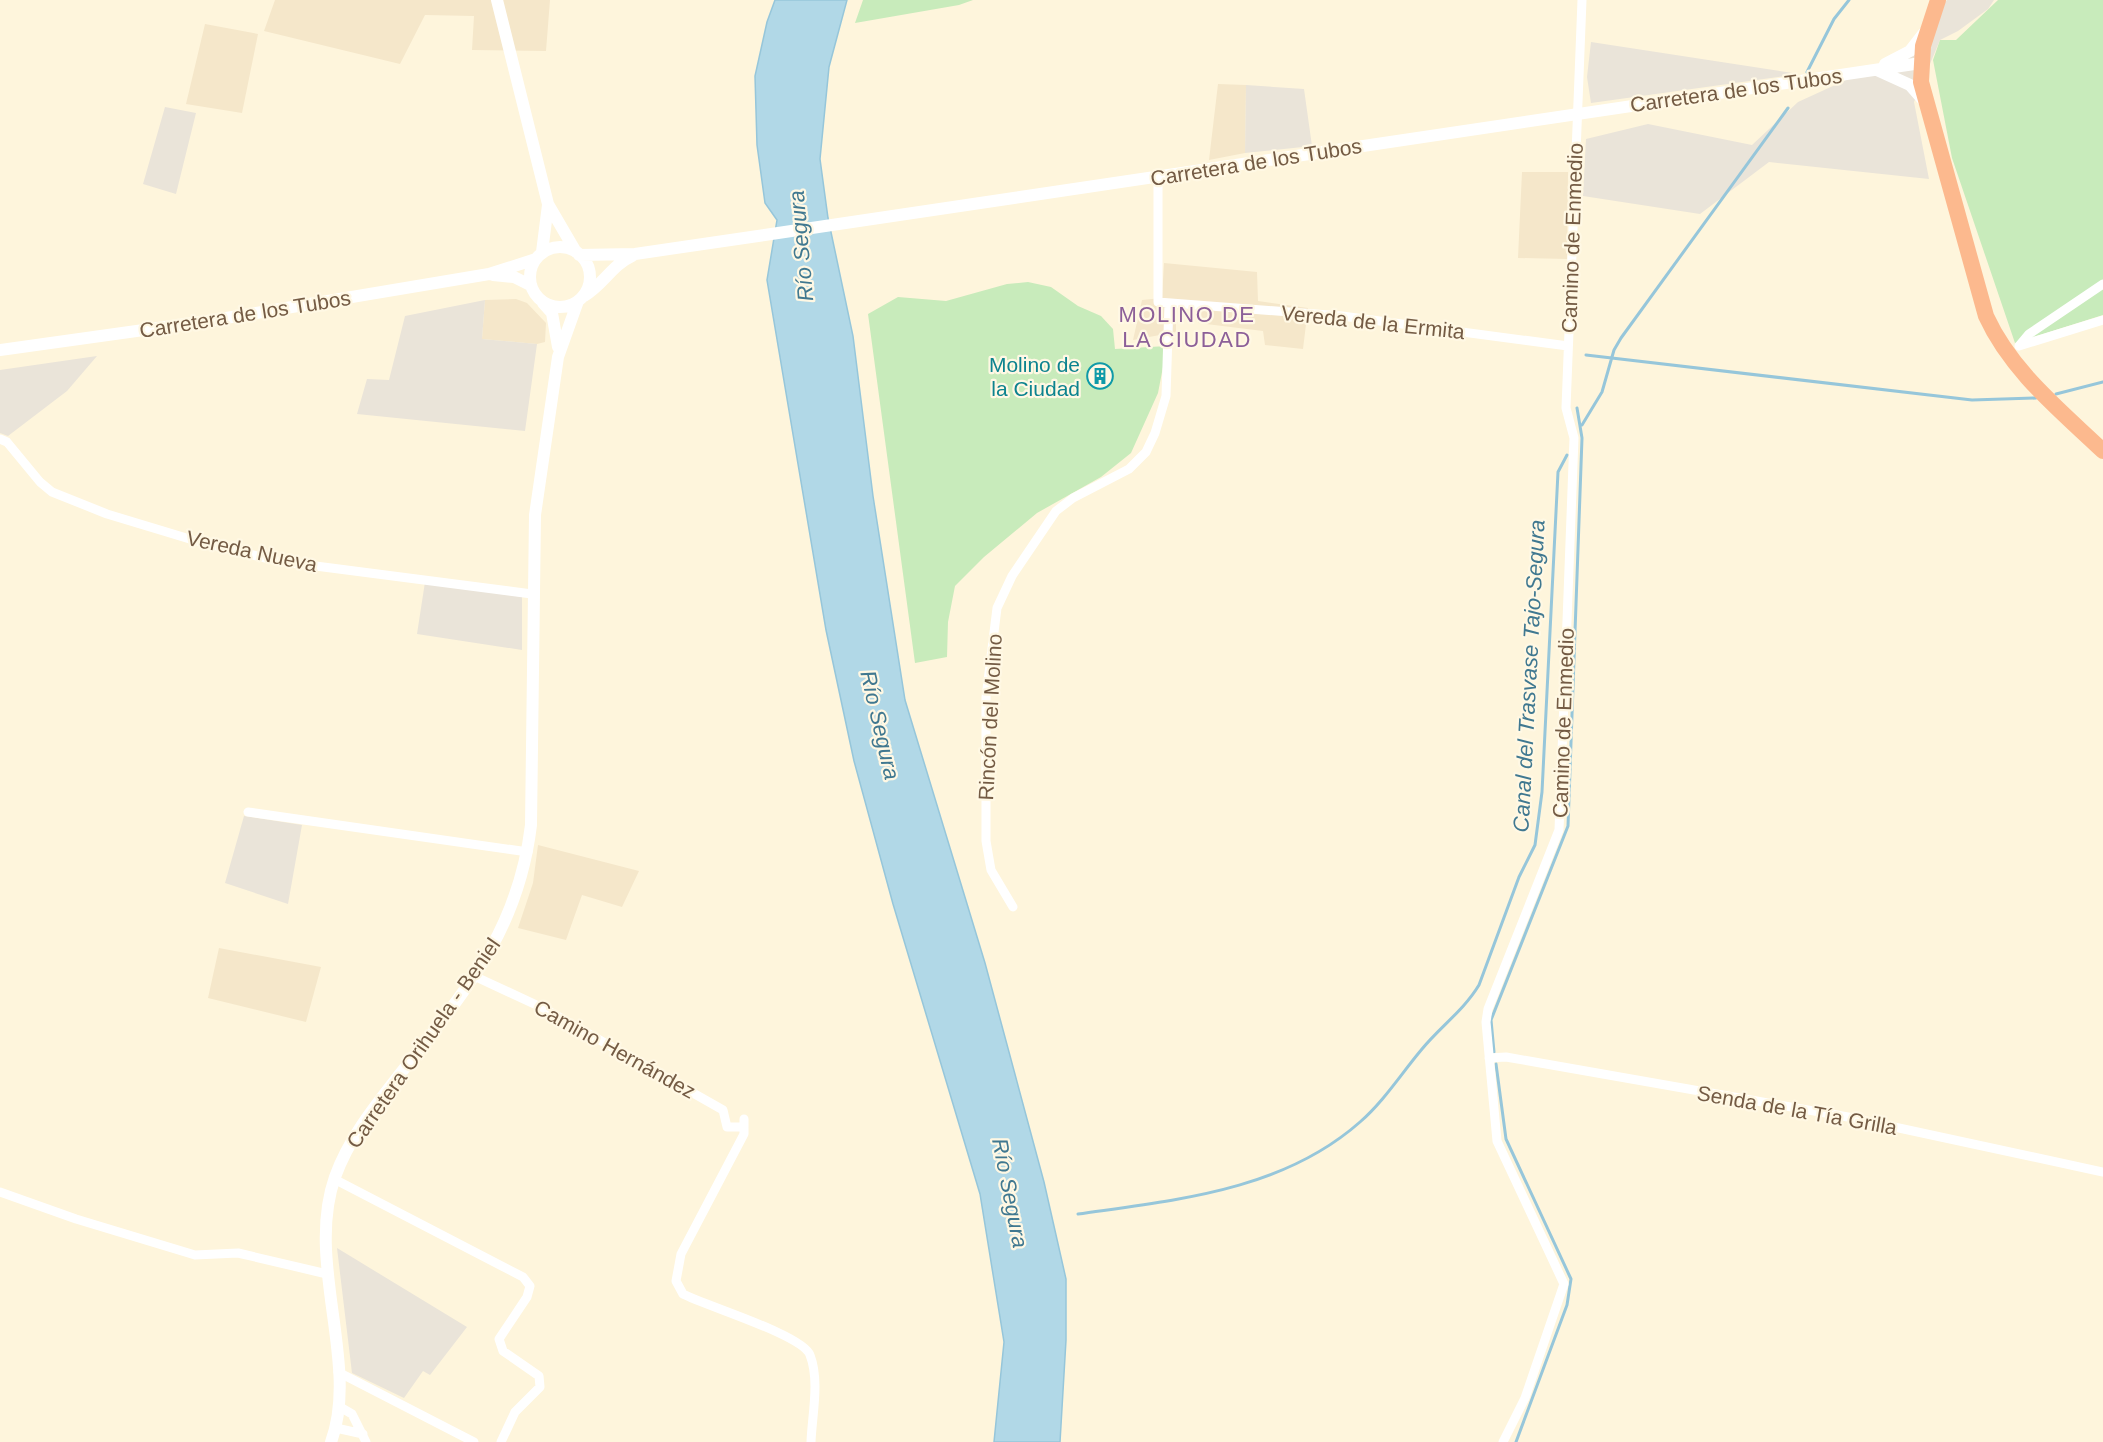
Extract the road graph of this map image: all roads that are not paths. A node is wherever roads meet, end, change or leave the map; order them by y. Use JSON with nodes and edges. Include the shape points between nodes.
{"nodes":[{"id":1,"x":498,"y":0,"type":"edge"},
{"id":2,"x":1582,"y":0,"type":"edge"},
{"id":3,"x":1938,"y":0,"type":"edge"},
{"id":4,"x":1927,"y":28,"type":"junction"},
{"id":5,"x":1921,"y":63,"type":"junction"},
{"id":6,"x":1876,"y":69,"type":"junction"},
{"id":7,"x":1926,"y":105,"type":"junction"},
{"id":8,"x":1576,"y":113,"type":"junction"},
{"id":9,"x":1158,"y":177,"type":"junction"},
{"id":10,"x":548,"y":204,"type":"junction"},
{"id":11,"x":578,"y":253,"type":"junction"},
{"id":12,"x":636,"y":254,"type":"junction"},
{"id":13,"x":539,"y":256,"type":"junction"},
{"id":14,"x":489,"y":274,"type":"junction"},
{"id":15,"x":2103,"y":284,"type":"edge"},
{"id":16,"x":530,"y":285,"type":"junction"},
{"id":17,"x":580,"y":299,"type":"junction"},
{"id":18,"x":542,"y":302,"type":"junction"},
{"id":19,"x":1169,"y":303,"type":"junction"},
{"id":20,"x":2103,"y":320,"type":"edge"},
{"id":21,"x":1568,"y":346,"type":"junction"},
{"id":22,"x":2012,"y":348,"type":"junction"},
{"id":23,"x":0,"y":350,"type":"edge"},
{"id":24,"x":558,"y":357,"type":"junction"},
{"id":25,"x":0,"y":439,"type":"edge"},
{"id":26,"x":2103,"y":451,"type":"edge"},
{"id":27,"x":532,"y":594,"type":"junction"},
{"id":28,"x":248,"y":812,"type":"dead end"},
{"id":29,"x":528,"y":852,"type":"junction"},
{"id":30,"x":1013,"y":907,"type":"dead end"},
{"id":31,"x":474,"y":976,"type":"junction"},
{"id":32,"x":1489,"y":1058,"type":"junction"},
{"id":33,"x":2103,"y":1172,"type":"edge"},
{"id":34,"x":334,"y":1179,"type":"junction"},
{"id":35,"x":0,"y":1192,"type":"edge"},
{"id":36,"x":327,"y":1274,"type":"junction"},
{"id":37,"x":338,"y":1372,"type":"junction"},
{"id":38,"x":340,"y":1407,"type":"junction"},
{"id":39,"x":336,"y":1428,"type":"junction"},
{"id":40,"x":365,"y":1438,"type":"edge"},
{"id":41,"x":331,"y":1442,"type":"edge"},
{"id":42,"x":474,"y":1442,"type":"edge"},
{"id":43,"x":501,"y":1442,"type":"edge"},
{"id":44,"x":811,"y":1442,"type":"edge"},
{"id":45,"x":1503,"y":1442,"type":"edge"}],
"edges":[{"from":1,"to":10,"type":"street"},
{"from":2,"to":8,"type":"street","name":"Camino de Enmedio"},
{"from":3,"to":4,"type":"highway"},
{"from":4,"to":5,"type":"highway"},
{"from":4,"to":6,"type":"street","name":"Carretera de los Tubos","via":[[1910,51]]},
{"from":5,"to":6,"type":"street","name":"Carretera de los Tubos"},
{"from":5,"to":7,"type":"highway"},
{"from":6,"to":7,"type":"street","via":[[1910,85]]},
{"from":6,"to":8,"type":"street","name":"Carretera de los Tubos"},
{"from":7,"to":22,"type":"highway","via":[[1980,298],[1994,334]]},
{"from":8,"to":9,"type":"street","name":"Carretera de los Tubos"},
{"from":8,"to":21,"type":"street","name":"Camino de Enmedio"},
{"from":9,"to":12,"type":"street","name":"Carretera de los Tubos"},
{"from":9,"to":19,"type":"street","via":[[1158,302]]},
{"from":10,"to":11,"type":"street"},
{"from":10,"to":13,"type":"street"},
{"from":11,"to":12,"type":"street","name":"Carretera de los Tubos"},
{"from":11,"to":13,"type":"street","via":[[559,247]]},
{"from":11,"to":17,"type":"street","via":[[589,272],[588,286]]},
{"from":12,"to":17,"type":"street","name":"Carretera de los Tubos","via":[[622,261]]},
{"from":13,"to":14,"type":"street","name":"Carretera de los Tubos"},
{"from":13,"to":16,"type":"street","via":[[531,269]]},
{"from":14,"to":16,"type":"street","name":"Carretera de los Tubos","via":[[514,277]]},
{"from":14,"to":23,"type":"street","name":"Carretera de los Tubos","via":[[196,323]]},
{"from":15,"to":22,"type":"street"},
{"from":16,"to":18,"type":"street"},
{"from":17,"to":18,"type":"street","via":[[560,308]]},
{"from":17,"to":24,"type":"street","name":"Carretera Orihuela - Beniel"},
{"from":18,"to":24,"type":"street","name":"Carretera Orihuela - Beniel","via":[[552,313]]},
{"from":19,"to":21,"type":"street","name":"Vereda de la Ermita","via":[[1342,316]]},
{"from":19,"to":30,"type":"street","name":"Rincón del Molino","via":[[1166,396],[1146,452],[1129,469],[1056,511],[1012,576],[997,608],[986,697],[986,842],[992,870]]},
{"from":20,"to":22,"type":"street"},
{"from":21,"to":32,"type":"street","name":"Camino de Enmedio","via":[[1566,408],[1574,450],[1559,830],[1488,1009],[1485,1034]]},
{"from":22,"to":26,"type":"highway","via":[[2039,390]]},
{"from":24,"to":27,"type":"street","name":"Carretera Orihuela - Beniel","via":[[535,515]]},
{"from":25,"to":27,"type":"street","name":"Vereda Nueva","via":[[52,492],[107,514],[193,540],[277,561]]},
{"from":27,"to":29,"type":"street","name":"Carretera Orihuela - Beniel"},
{"from":28,"to":29,"type":"street"},
{"from":29,"to":31,"type":"street","name":"Carretera Orihuela - Beniel","via":[[506,921]]},
{"from":31,"to":34,"type":"street","name":"Carretera Orihuela - Beniel","via":[[364,1122]]},
{"from":31,"to":44,"type":"street","name":"Camino Hernández","via":[[545,1009],[723,1110],[727,1127],[744,1123],[744,1134],[681,1254],[676,1281],[683,1294],[799,1342],[810,1353],[814,1375]]},
{"from":32,"to":33,"type":"street","name":"Senda de la Tía Grilla","via":[[1506,1057],[1848,1117]]},
{"from":32,"to":45,"type":"street","name":"Camino de Enmedio","via":[[1497,1141],[1564,1284],[1525,1398]]},
{"from":34,"to":36,"type":"street","name":"Carretera Orihuela - Beniel","via":[[328,1206]]},
{"from":34,"to":43,"type":"street","via":[[523,1277],[530,1286],[499,1339],[503,1352],[539,1376],[540,1387],[515,1412]]},
{"from":35,"to":36,"type":"street","via":[[195,1255],[238,1253]]},
{"from":36,"to":37,"type":"street","name":"Carretera Orihuela - Beniel"},
{"from":37,"to":38,"type":"street","name":"Carretera Orihuela - Beniel"},
{"from":37,"to":42,"type":"street"},
{"from":38,"to":39,"type":"street","name":"Carretera Orihuela - Beniel"},
{"from":38,"to":40,"type":"street","via":[[352,1414]]},
{"from":39,"to":40,"type":"street"},
{"from":39,"to":41,"type":"street","name":"Carretera Orihuela - Beniel"}]}
